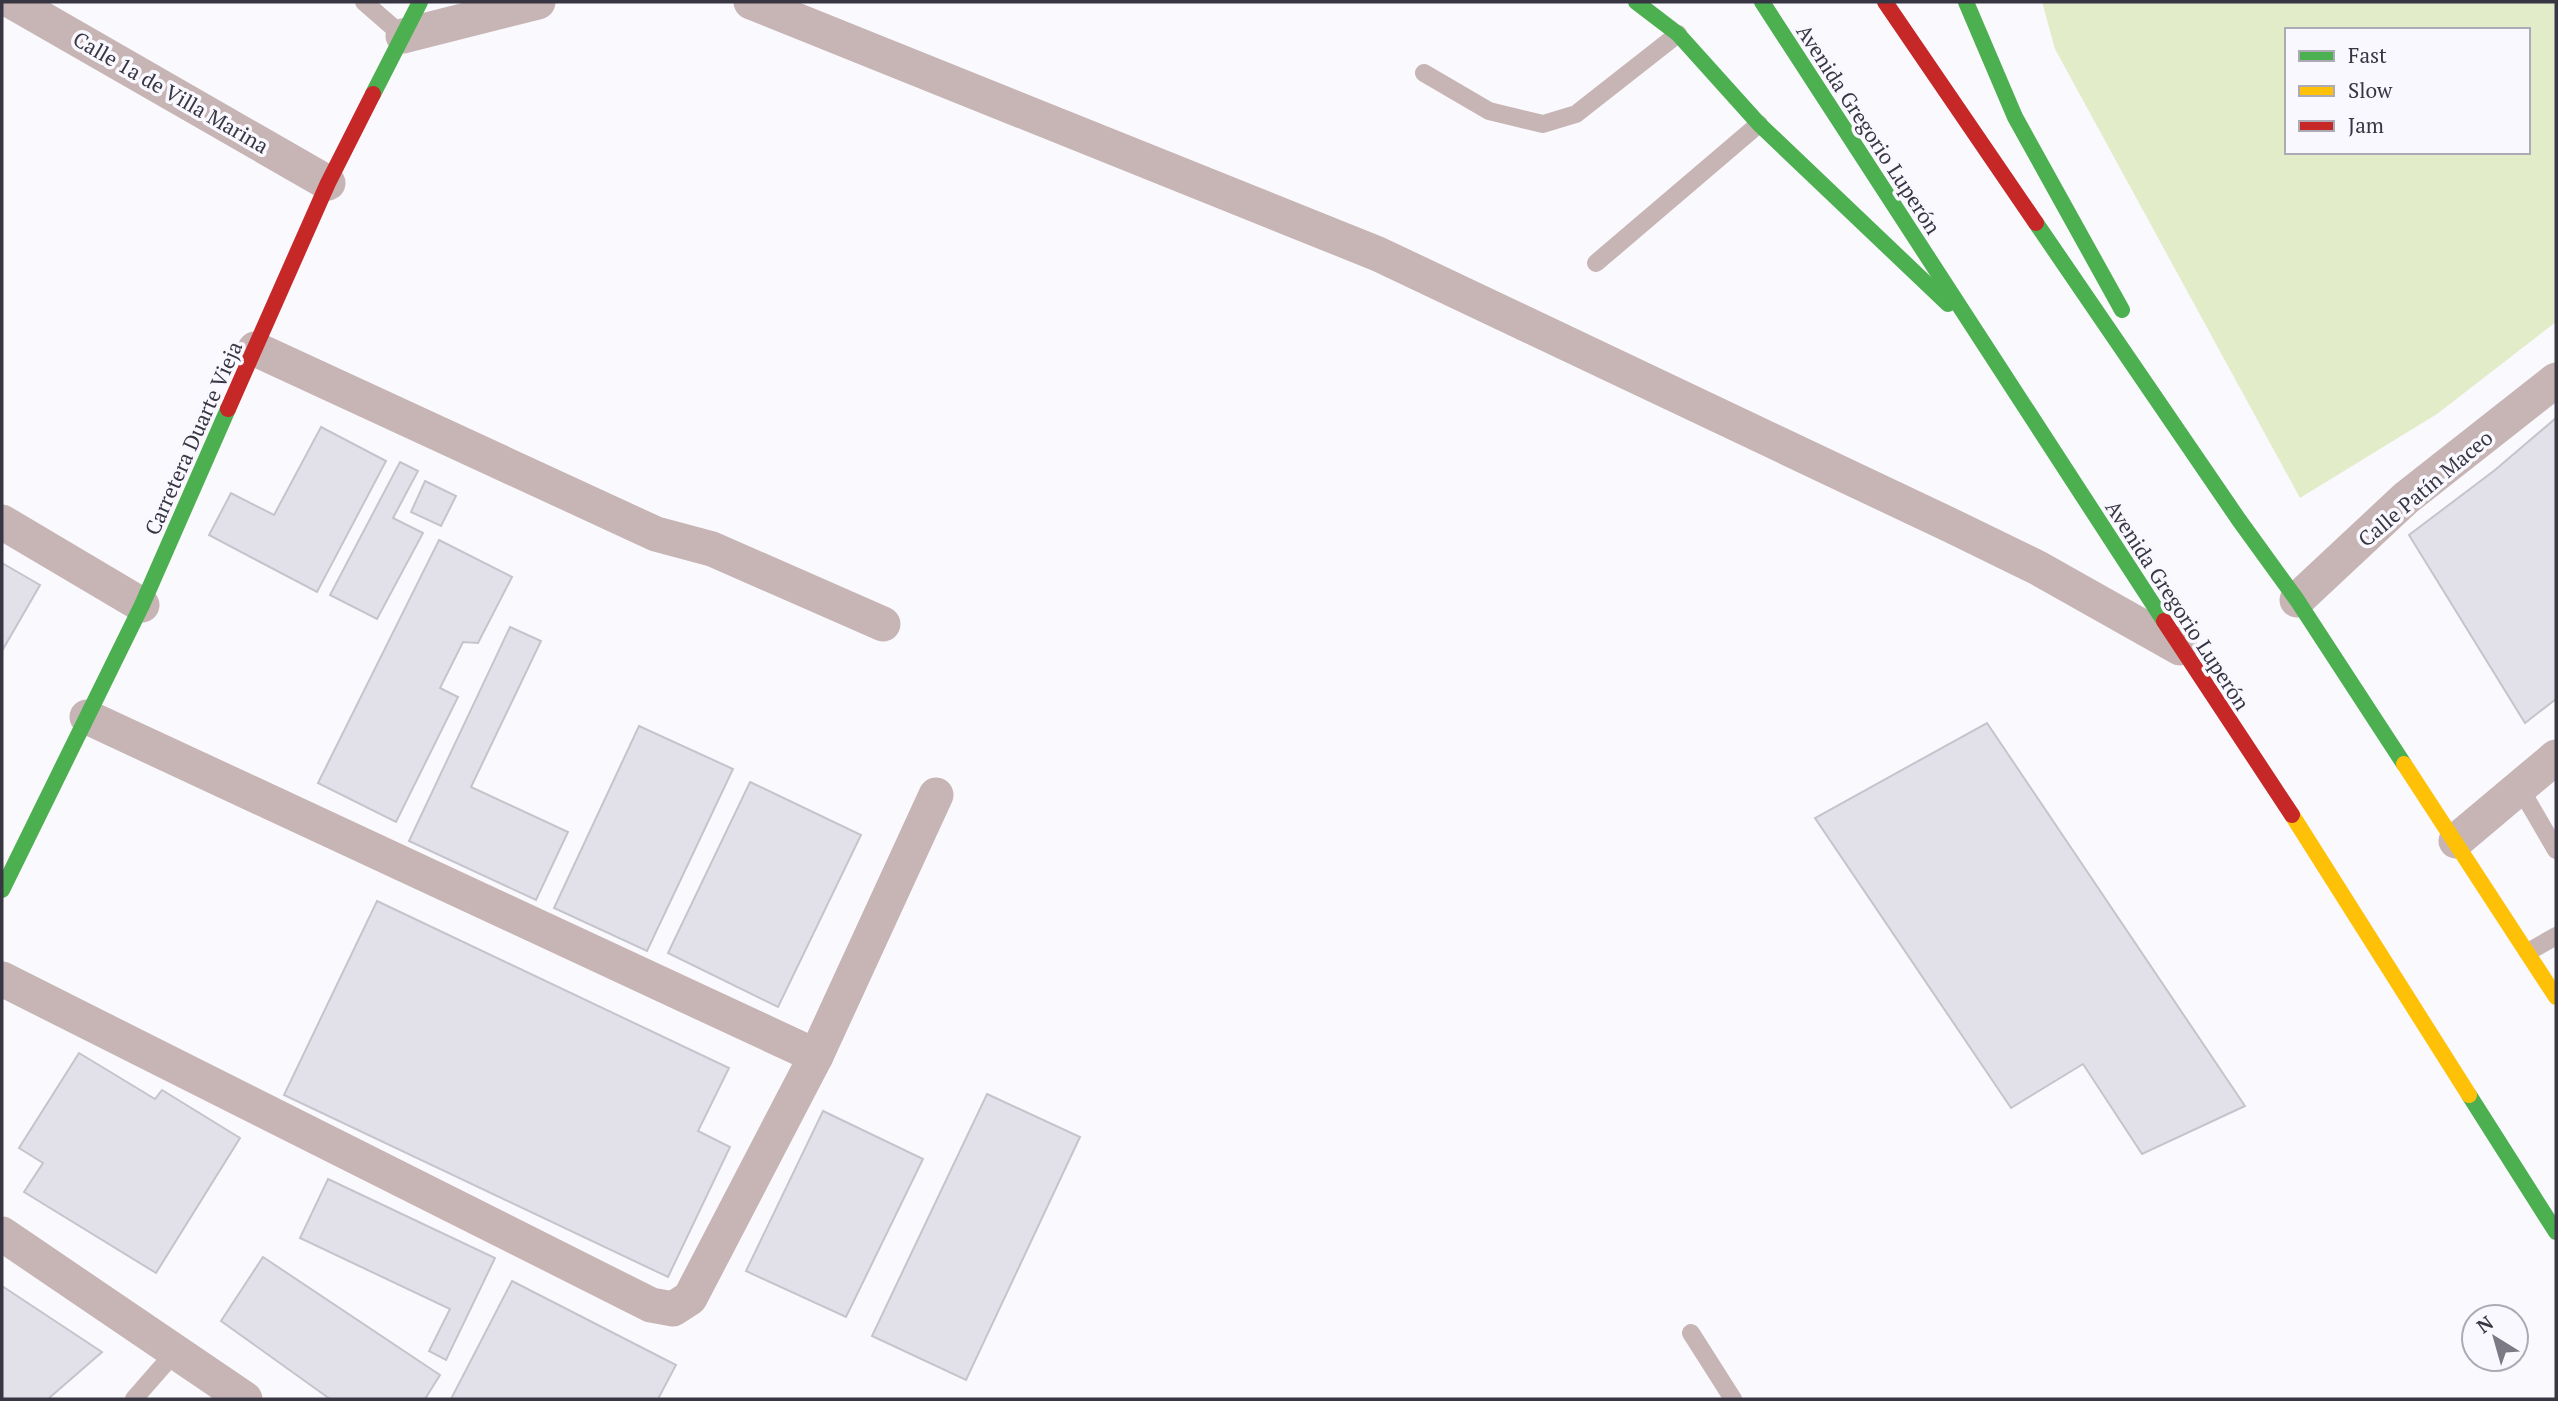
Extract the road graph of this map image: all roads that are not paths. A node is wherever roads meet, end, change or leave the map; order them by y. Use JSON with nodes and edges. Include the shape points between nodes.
{"nodes":[{"id":1,"x":13,"y":2,"type":"edge"},
{"id":2,"x":364,"y":2,"type":"edge"},
{"id":3,"x":419,"y":2,"type":"edge"},
{"id":4,"x":538,"y":2,"type":"edge"},
{"id":5,"x":751,"y":2,"type":"edge"},
{"id":6,"x":1636,"y":2,"type":"edge"},
{"id":7,"x":1762,"y":2,"type":"edge"},
{"id":8,"x":1885,"y":2,"type":"edge"},
{"id":9,"x":1966,"y":2,"type":"edge"},
{"id":10,"x":1678,"y":34,"type":"junction"},
{"id":11,"x":403,"y":36,"type":"junction"},
{"id":12,"x":1424,"y":73,"type":"dead end"},
{"id":13,"x":1759,"y":124,"type":"junction"},
{"id":14,"x":328,"y":183,"type":"junction"},
{"id":15,"x":1596,"y":262,"type":"dead end"},
{"id":16,"x":1970,"y":325,"type":"junction"},
{"id":17,"x":2130,"y":325,"type":"dead end"},
{"id":18,"x":255,"y":349,"type":"junction"},
{"id":19,"x":2150,"y":361,"type":"dead end"},
{"id":20,"x":2556,"y":380,"type":"edge"},
{"id":21,"x":2239,"y":520,"type":"junction"},
{"id":22,"x":2,"y":522,"type":"edge"},
{"id":23,"x":2297,"y":600,"type":"junction"},
{"id":24,"x":142,"y":605,"type":"junction"},
{"id":25,"x":883,"y":624,"type":"dead end"},
{"id":26,"x":2180,"y":648,"type":"junction"},
{"id":27,"x":87,"y":717,"type":"junction"},
{"id":28,"x":2556,"y":757,"type":"edge"},
{"id":29,"x":2519,"y":788,"type":"junction"},
{"id":30,"x":936,"y":795,"type":"dead end"},
{"id":31,"x":2455,"y":841,"type":"junction"},
{"id":32,"x":2556,"y":850,"type":"edge"},
{"id":33,"x":2,"y":890,"type":"edge"},
{"id":34,"x":2556,"y":936,"type":"edge"},
{"id":35,"x":2528,"y":952,"type":"junction"},
{"id":36,"x":2,"y":979,"type":"edge"},
{"id":37,"x":2556,"y":997,"type":"edge"},
{"id":38,"x":816,"y":1056,"type":"junction"},
{"id":39,"x":2556,"y":1231,"type":"edge"},
{"id":40,"x":2,"y":1234,"type":"edge"},
{"id":41,"x":1691,"y":1333,"type":"dead end"},
{"id":42,"x":175,"y":1352,"type":"junction"},
{"id":43,"x":134,"y":1399,"type":"edge"},
{"id":44,"x":245,"y":1399,"type":"edge"},
{"id":45,"x":1733,"y":1399,"type":"edge"}],
"edges":[{"from":1,"to":14,"type":"street","name":"Calle 1a de Villa Marina"},
{"from":2,"to":11,"type":"lane"},
{"from":3,"to":11,"type":"main road","name":"Carretera Duarte Vieja"},
{"from":4,"to":11,"type":"street"},
{"from":5,"to":26,"type":"street","via":[[1378,254],[2038,568]]},
{"from":6,"to":10,"type":"main road"},
{"from":7,"to":16,"type":"main road","name":"Avenida Gregorio Luperón"},
{"from":8,"to":21,"type":"main road"},
{"from":9,"to":17,"type":"main road","via":[[2015,117]]},
{"from":10,"to":12,"type":"lane","via":[[1576,114],[1543,124],[1489,111]]},
{"from":10,"to":13,"type":"main road"},
{"from":11,"to":14,"type":"main road","name":"Carretera Duarte Vieja"},
{"from":13,"to":15,"type":"lane"},
{"from":13,"to":16,"type":"main road"},
{"from":14,"to":18,"type":"main road","name":"Carretera Duarte Vieja"},
{"from":16,"to":26,"type":"main road","name":"Avenida Gregorio Luperón"},
{"from":18,"to":24,"type":"main road","name":"Carretera Duarte Vieja"},
{"from":18,"to":25,"type":"street","via":[[656,534],[712,549]]},
{"from":19,"to":21,"type":"main road"},
{"from":20,"to":23,"type":"street","name":"Calle Patín Maceo","via":[[2406,498]]},
{"from":21,"to":23,"type":"main road"},
{"from":22,"to":24,"type":"street"},
{"from":23,"to":31,"type":"main road"},
{"from":24,"to":27,"type":"main road","name":"Carretera Duarte Vieja"},
{"from":26,"to":39,"type":"main road","name":"Avenida Gregorio Luperón","via":[[2329,872]]},
{"from":27,"to":33,"type":"main road","name":"Carretera Duarte Vieja"},
{"from":27,"to":38,"type":"street"},
{"from":28,"to":29,"type":"street"},
{"from":29,"to":31,"type":"street"},
{"from":29,"to":32,"type":"lane"},
{"from":30,"to":38,"type":"street"},
{"from":31,"to":35,"type":"main road"},
{"from":34,"to":35,"type":"lane"},
{"from":35,"to":37,"type":"main road"},
{"from":36,"to":38,"type":"street","via":[[651,1305],[673,1309],[690,1298]]},
{"from":40,"to":42,"type":"street"},
{"from":41,"to":45,"type":"lane"},
{"from":42,"to":43,"type":"lane"},
{"from":42,"to":44,"type":"street"}]}
